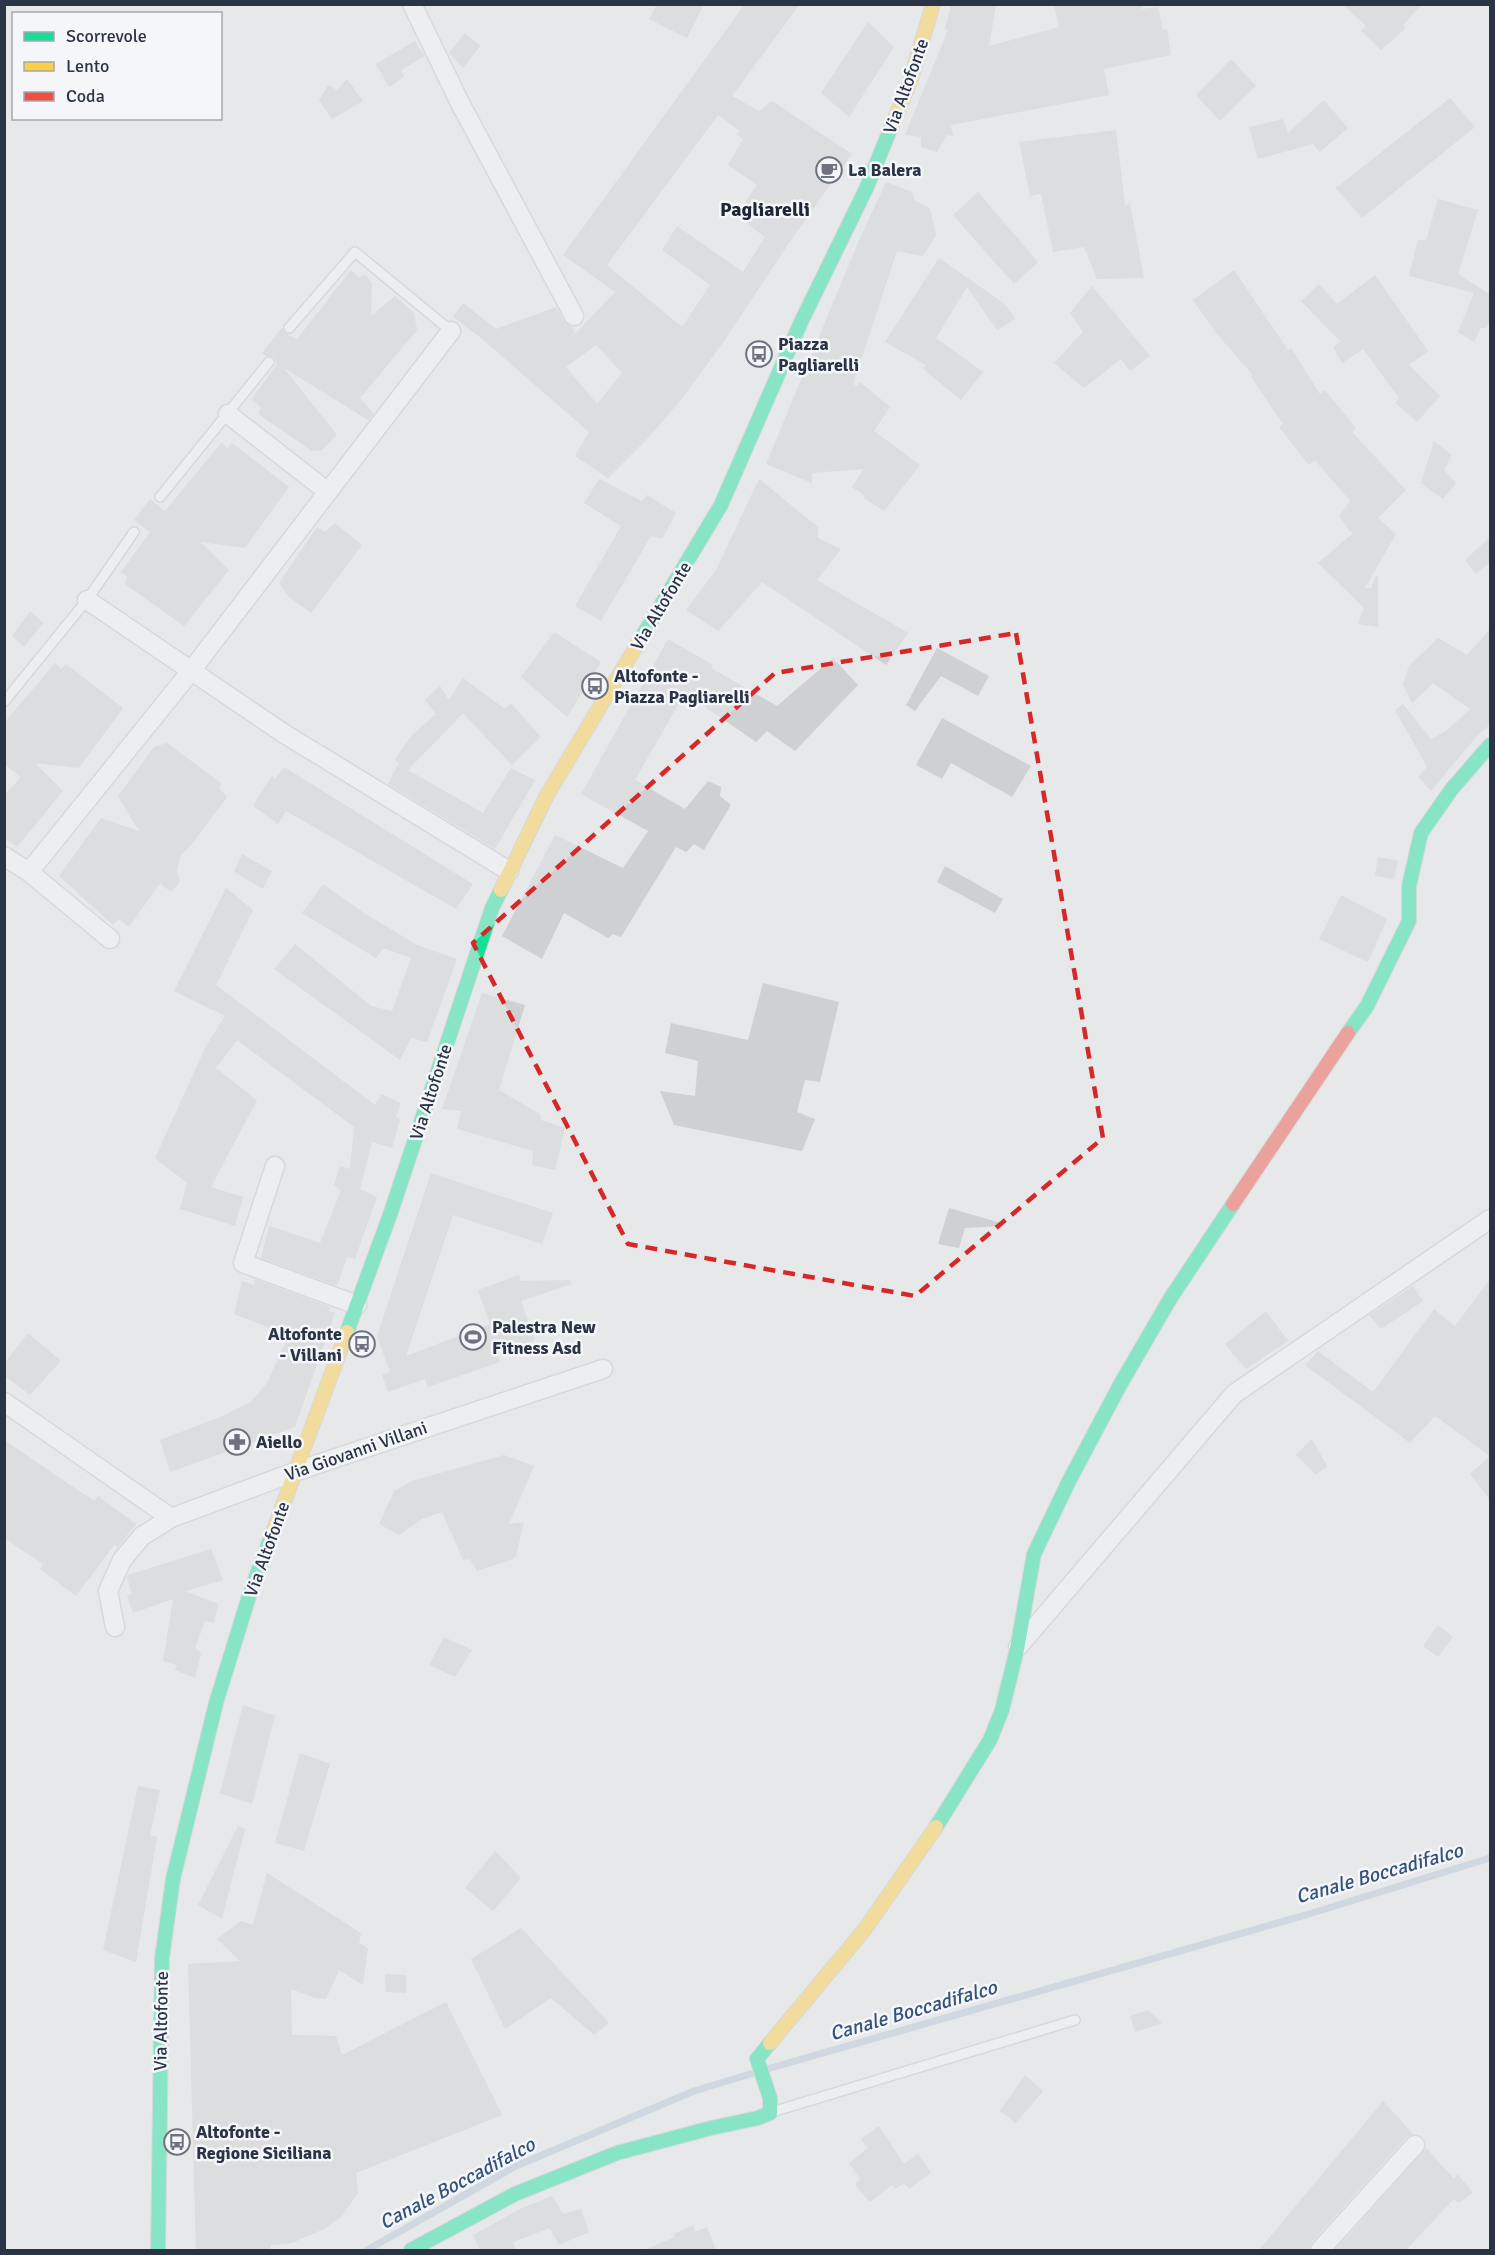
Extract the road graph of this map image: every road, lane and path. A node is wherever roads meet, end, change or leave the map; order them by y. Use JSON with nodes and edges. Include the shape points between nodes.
{"nodes":[{"id":1,"x":412,"y":4,"type":"edge"},
{"id":2,"x":933,"y":4,"type":"edge"},
{"id":3,"x":574,"y":316,"type":"dead end"},
{"id":4,"x":289,"y":328,"type":"dead end"},
{"id":5,"x":451,"y":331,"type":"joint"},
{"id":6,"x":269,"y":362,"type":"dead end"},
{"id":7,"x":228,"y":414,"type":"junction"},
{"id":8,"x":328,"y":492,"type":"junction"},
{"id":9,"x":160,"y":497,"type":"dead end"},
{"id":10,"x":134,"y":532,"type":"dead end"},
{"id":11,"x":87,"y":600,"type":"junction"},
{"id":12,"x":191,"y":671,"type":"junction"},
{"id":13,"x":4,"y":702,"type":"edge"},
{"id":14,"x":1491,"y":746,"type":"edge"},
{"id":15,"x":4,"y":856,"type":"edge"},
{"id":16,"x":509,"y":871,"type":"junction"},
{"id":17,"x":29,"y":872,"type":"junction"},
{"id":18,"x":110,"y":939,"type":"dead end"},
{"id":19,"x":275,"y":1166,"type":"dead end"},
{"id":20,"x":1491,"y":1219,"type":"edge"},
{"id":21,"x":357,"y":1305,"type":"junction"},
{"id":22,"x":603,"y":1369,"type":"dead end"},
{"id":23,"x":4,"y":1402,"type":"edge"},
{"id":24,"x":297,"y":1471,"type":"junction"},
{"id":25,"x":171,"y":1518,"type":"junction"},
{"id":26,"x":115,"y":1628,"type":"dead end"},
{"id":27,"x":1017,"y":1649,"type":"junction"},
{"id":28,"x":1075,"y":2020,"type":"dead end"},
{"id":29,"x":770,"y":2113,"type":"junction"},
{"id":30,"x":1415,"y":2145,"type":"dead end"},
{"id":31,"x":158,"y":2250,"type":"edge"},
{"id":32,"x":411,"y":2250,"type":"edge"},
{"id":33,"x":1320,"y":2250,"type":"edge"}],
"edges":[{"from":1,"to":3,"type":"street","via":[[460,103]]},
{"from":2,"to":16,"type":"street","name":"Via Altofonte","via":[[910,82],[866,189],[801,322],[722,505],[547,795]]},
{"from":4,"to":5,"type":"lane","via":[[355,252]]},
{"from":5,"to":8,"type":"street"},
{"from":6,"to":7,"type":"lane"},
{"from":7,"to":8,"type":"street"},
{"from":7,"to":9,"type":"lane"},
{"from":8,"to":12,"type":"street"},
{"from":10,"to":11,"type":"lane"},
{"from":11,"to":12,"type":"street"},
{"from":11,"to":13,"type":"lane"},
{"from":12,"to":16,"type":"street","via":[[283,733]]},
{"from":12,"to":17,"type":"street"},
{"from":14,"to":27,"type":"street","via":[[1451,790],[1421,833],[1409,885],[1409,921],[1367,1006],[1170,1299],[1069,1481],[1034,1554]]},
{"from":15,"to":17,"type":"street"},
{"from":16,"to":21,"type":"street","name":"Via Altofonte","via":[[492,908]]},
{"from":17,"to":18,"type":"street"},
{"from":19,"to":21,"type":"street","via":[[243,1263]]},
{"from":20,"to":27,"type":"street","via":[[1234,1394]]},
{"from":21,"to":24,"type":"street","name":"Via Altofonte"},
{"from":22,"to":24,"type":"street","name":"Via Giovanni Villani"},
{"from":23,"to":25,"type":"street"},
{"from":24,"to":25,"type":"street","name":"Via Giovanni Villani"},
{"from":24,"to":31,"type":"street","name":"Via Altofonte","via":[[250,1593],[216,1703],[173,1879],[162,1958]]},
{"from":25,"to":26,"type":"street","name":"Via Giovanni Villani","via":[[142,1536],[122,1560],[108,1591]]},
{"from":27,"to":29,"type":"street","via":[[990,1740],[950,1807],[865,1929],[758,2059],[770,2098]]},
{"from":28,"to":29,"type":"lane"},
{"from":29,"to":32,"type":"street","via":[[617,2153],[515,2194]]},
{"from":30,"to":33,"type":"street"}]}
